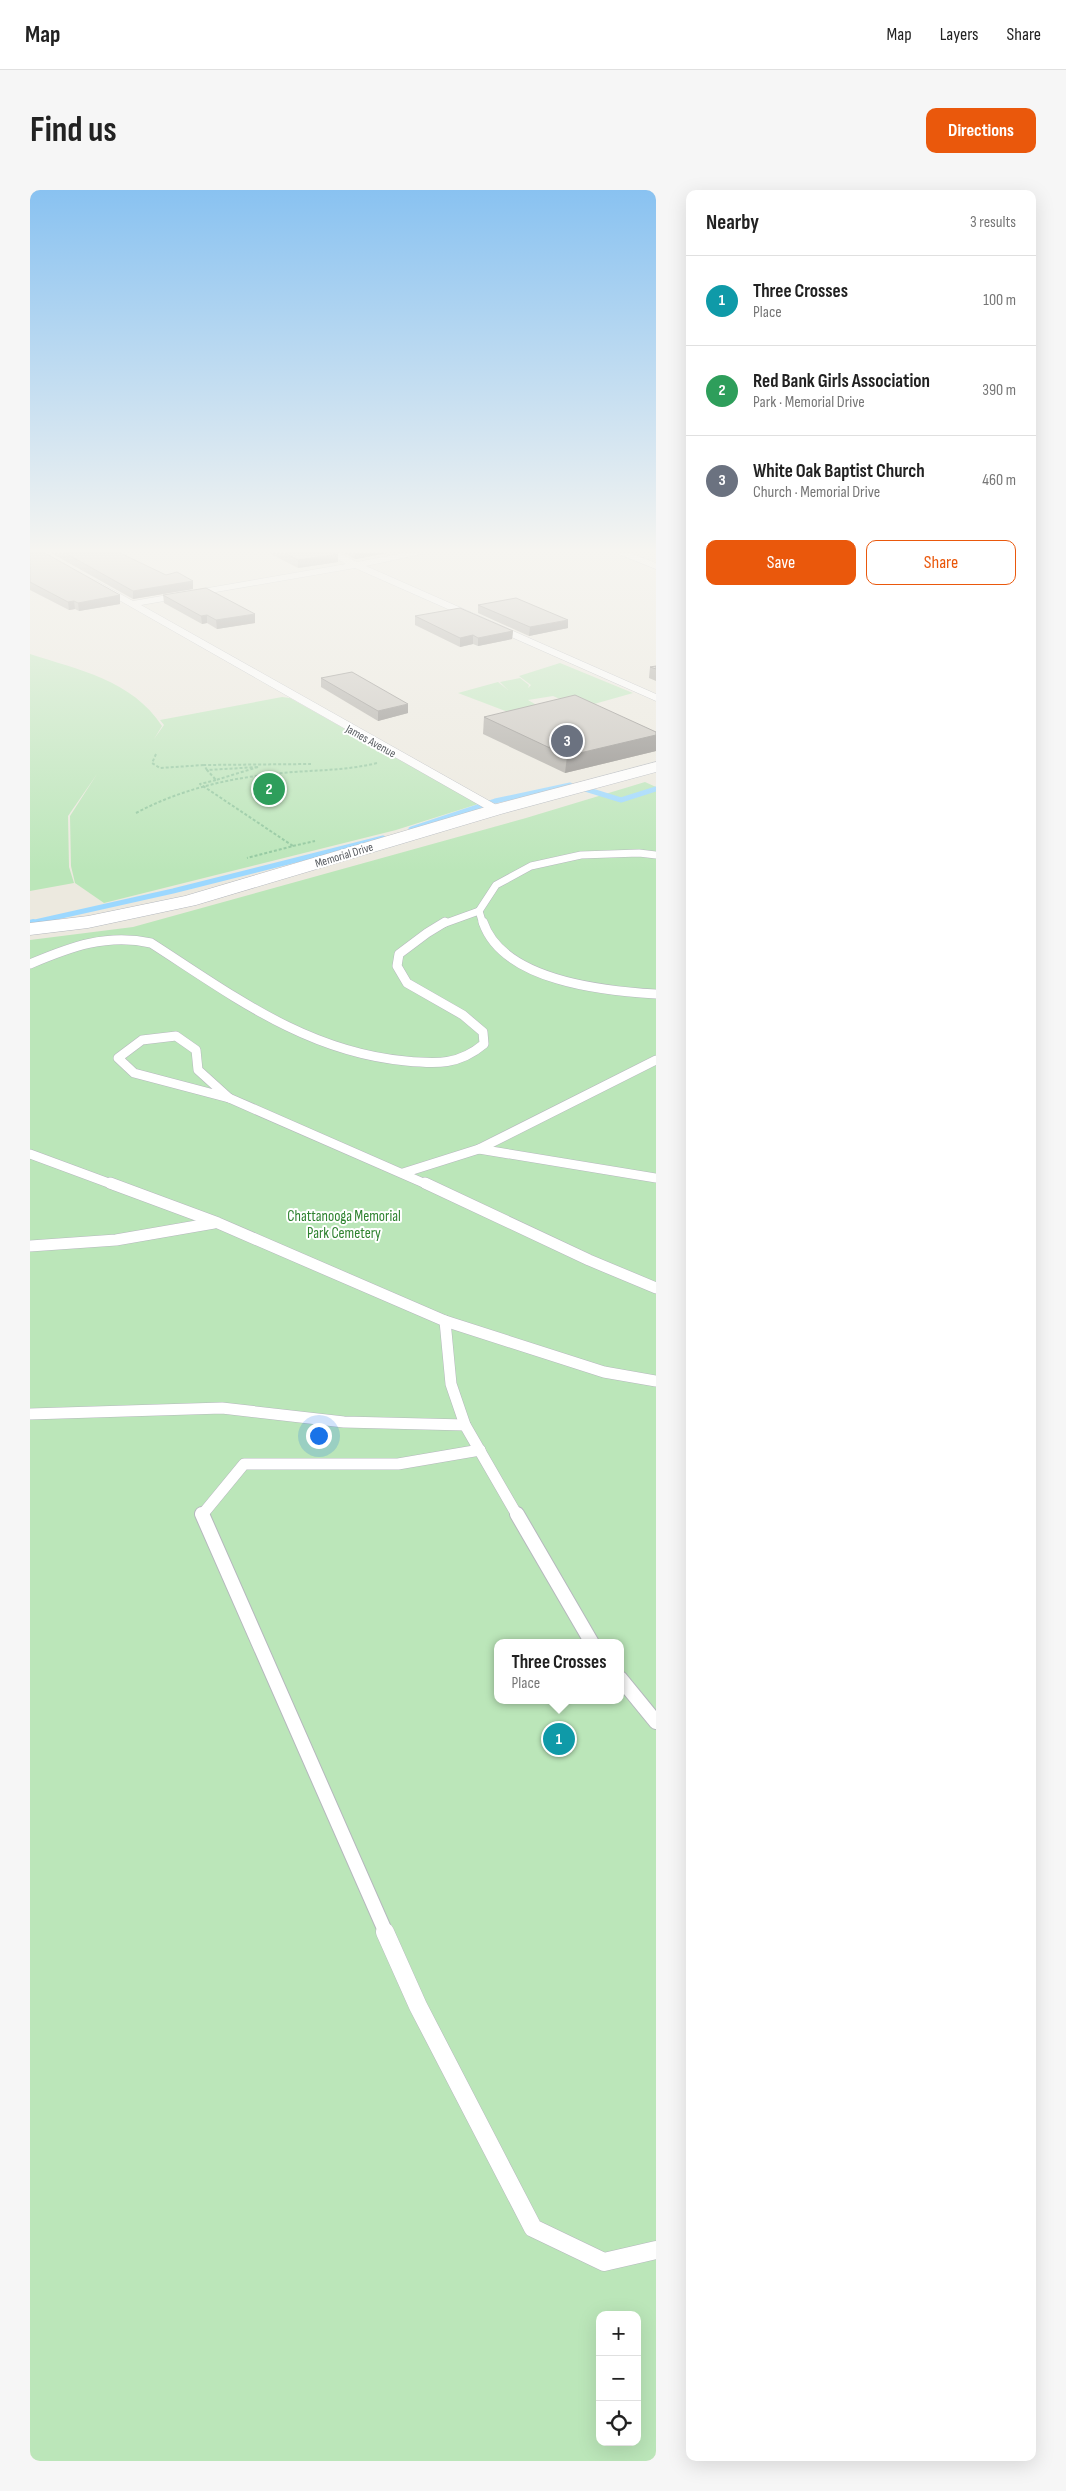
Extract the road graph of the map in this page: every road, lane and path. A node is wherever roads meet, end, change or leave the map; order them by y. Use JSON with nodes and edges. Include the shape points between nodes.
{"nodes":[{"id":1,"x":228,"y":659,"type":"edge"},
{"id":2,"x":568,"y":659,"type":"edge"},
{"id":3,"x":656,"y":698,"type":"edge"},
{"id":4,"x":156,"y":754,"type":"dead end"},
{"id":5,"x":378,"y":763,"type":"dead end"},
{"id":6,"x":311,"y":764,"type":"dead end"},
{"id":7,"x":204,"y":765,"type":"junction"},
{"id":8,"x":656,"y":767,"type":"edge"},
{"id":9,"x":207,"y":770,"type":"junction"},
{"id":10,"x":216,"y":780,"type":"junction"},
{"id":11,"x":205,"y":787,"type":"junction"},
{"id":12,"x":495,"y":810,"type":"junction"},
{"id":13,"x":136,"y":814,"type":"dead end"},
{"id":14,"x":656,"y":855,"type":"edge"},
{"id":15,"x":247,"y":858,"type":"dead end"},
{"id":16,"x":479,"y":911,"type":"junction"},
{"id":17,"x":30,"y":929,"type":"edge"},
{"id":18,"x":30,"y":964,"type":"edge"},
{"id":19,"x":656,"y":994,"type":"edge"},
{"id":20,"x":656,"y":1060,"type":"edge"},
{"id":21,"x":229,"y":1098,"type":"junction"},
{"id":22,"x":479,"y":1150,"type":"junction"},
{"id":23,"x":30,"y":1154,"type":"edge"},
{"id":24,"x":403,"y":1173,"type":"junction"},
{"id":25,"x":656,"y":1178,"type":"edge"},
{"id":26,"x":218,"y":1223,"type":"junction"},
{"id":27,"x":30,"y":1246,"type":"edge"},
{"id":28,"x":656,"y":1288,"type":"edge"},
{"id":29,"x":445,"y":1321,"type":"junction"},
{"id":30,"x":656,"y":1381,"type":"edge"},
{"id":31,"x":30,"y":1414,"type":"edge"},
{"id":32,"x":465,"y":1425,"type":"junction"},
{"id":33,"x":480,"y":1450,"type":"junction"},
{"id":34,"x":590,"y":1639,"type":"edge"},
{"id":35,"x":624,"y":1683,"type":"edge"},
{"id":36,"x":656,"y":1722,"type":"edge"},
{"id":37,"x":656,"y":2250,"type":"edge"}],
"edges":[{"from":1,"to":12,"type":"street","name":"James Avenue"},
{"from":2,"to":3,"type":"street"},
{"from":4,"to":7,"type":"path","via":[[152,763],[160,768]]},
{"from":5,"to":11,"type":"path","via":[[354,769],[258,775]]},
{"from":6,"to":7,"type":"path"},
{"from":7,"to":9,"type":"path"},
{"from":8,"to":12,"type":"street","name":"Memorial Drive"},
{"from":9,"to":10,"type":"path"},
{"from":9,"to":10,"type":"path","via":[[258,768]]},
{"from":10,"to":11,"type":"path","via":[[200,784]]},
{"from":11,"to":13,"type":"path","via":[[152,804]]},
{"from":11,"to":15,"type":"path","via":[[293,846]]},
{"from":12,"to":17,"type":"street","name":"Memorial Drive","via":[[189,901],[88,922]]},
{"from":14,"to":16,"type":"lane","via":[[639,852],[581,855],[531,866],[496,885]]},
{"from":16,"to":18,"type":"lane","via":[[441,922],[399,954],[397,966],[407,983],[463,1015],[483,1032],[484,1044],[471,1055],[440,1064],[383,1059],[304,1036],[254,1010],[151,943],[133,938],[92,940],[54,952]]},
{"from":16,"to":19,"type":"lane","via":[[486,934],[511,958],[545,974],[608,991]]},
{"from":20,"to":22,"type":"lane"},
{"from":21,"to":21,"type":"lane","via":[[134,1073],[118,1058],[142,1040],[176,1036],[196,1050],[198,1070]]},
{"from":21,"to":24,"type":"lane"},
{"from":22,"to":24,"type":"lane"},
{"from":22,"to":25,"type":"lane"},
{"from":23,"to":26,"type":"lane"},
{"from":24,"to":28,"type":"lane"},
{"from":26,"to":27,"type":"lane","via":[[116,1240]]},
{"from":26,"to":29,"type":"lane"},
{"from":29,"to":30,"type":"lane","via":[[604,1372]]},
{"from":29,"to":32,"type":"lane","via":[[451,1384]]},
{"from":31,"to":32,"type":"lane","via":[[222,1408],[344,1422]]},
{"from":32,"to":33,"type":"lane"},
{"from":33,"to":34,"type":"lane"},
{"from":33,"to":37,"type":"lane","via":[[398,1464],[244,1464],[202,1514],[418,2006],[533,2228],[604,2262]]},
{"from":35,"to":36,"type":"lane"}]}
